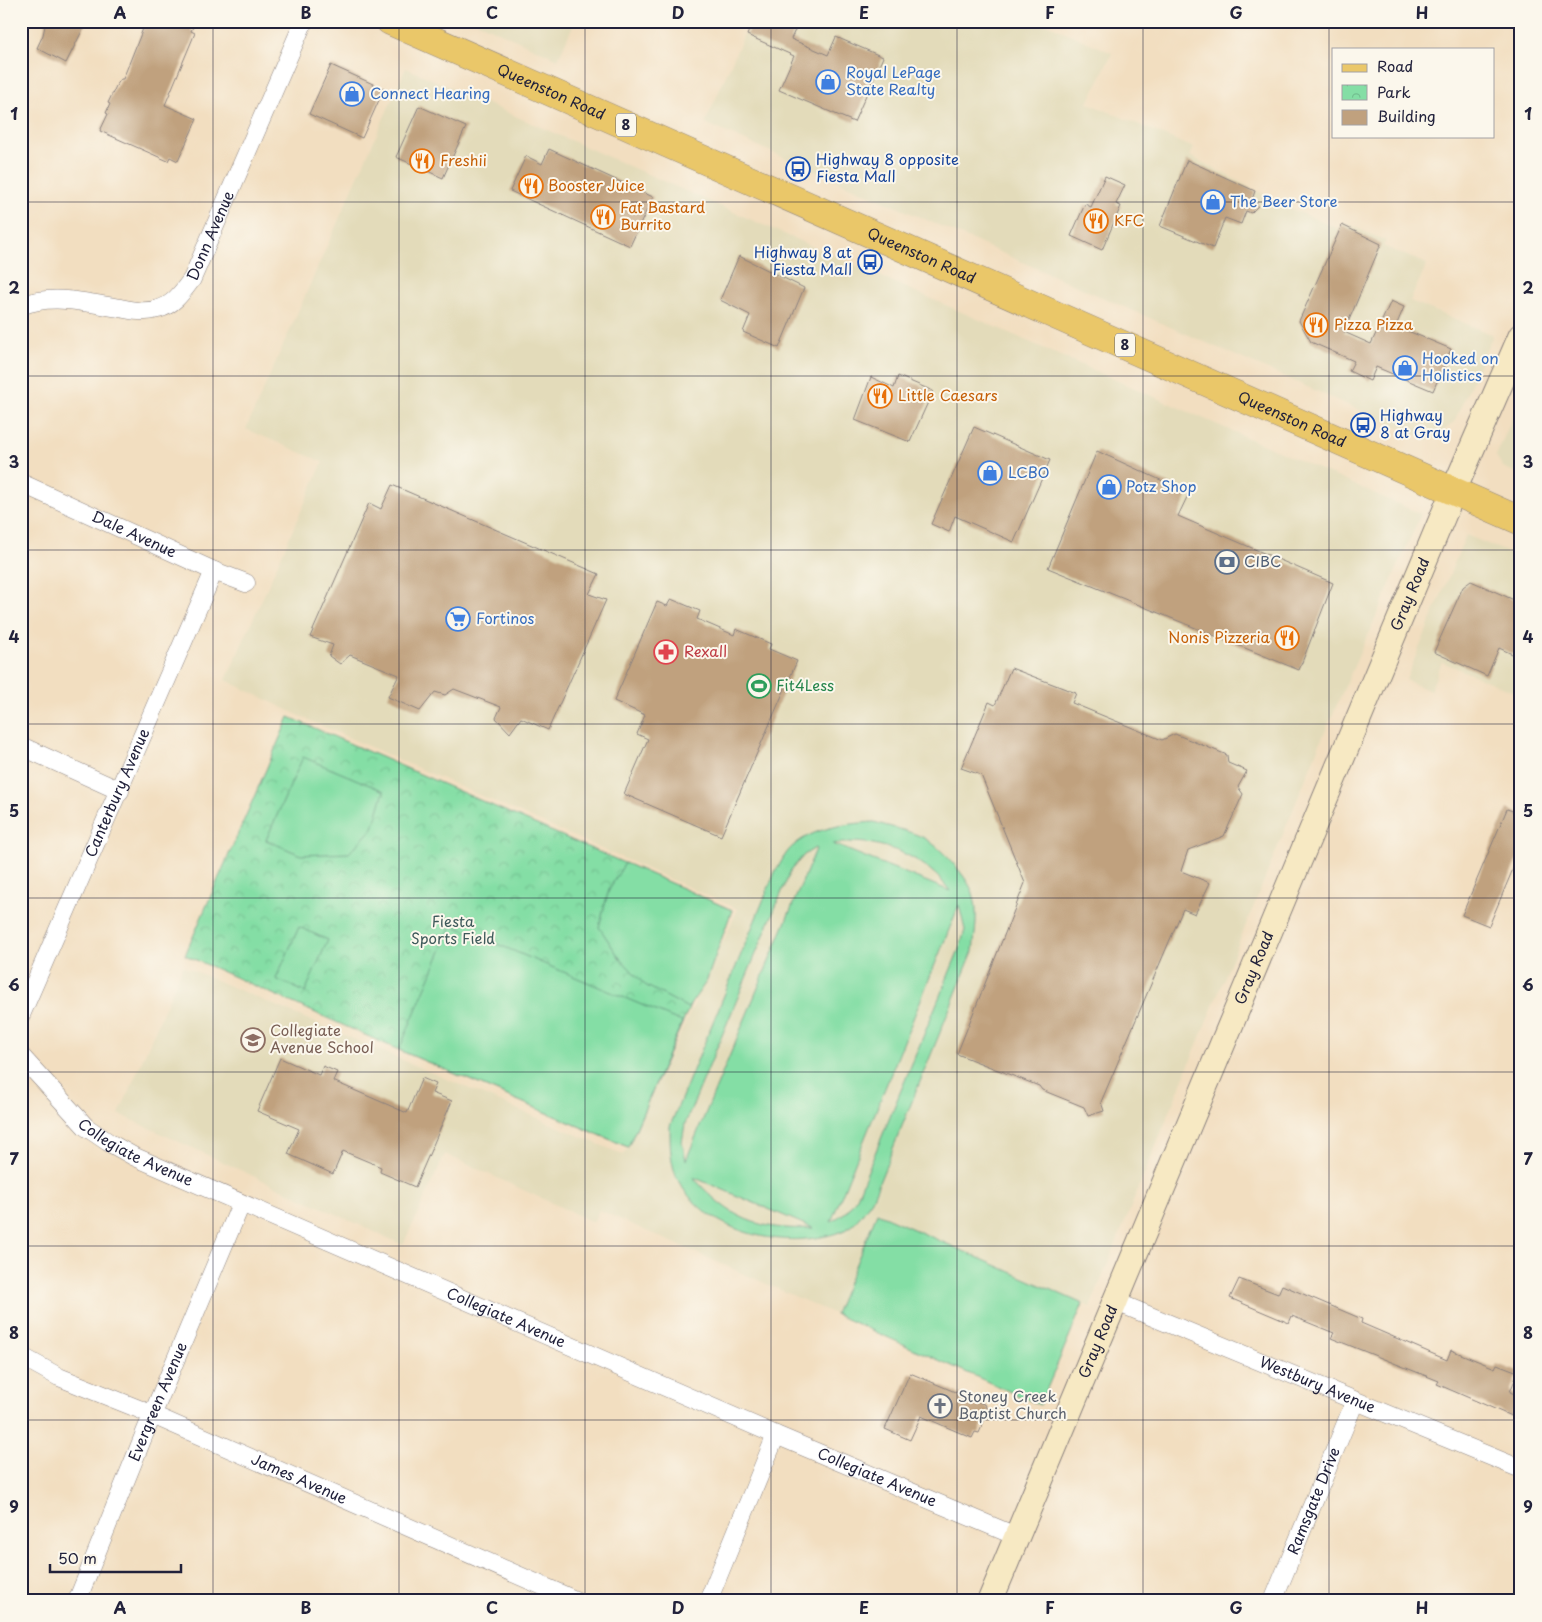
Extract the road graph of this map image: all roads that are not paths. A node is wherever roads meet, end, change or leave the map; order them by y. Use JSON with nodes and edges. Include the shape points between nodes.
{"nodes":[{"id":1,"x":304,"y":21,"type":"edge"},
{"id":2,"x":390,"y":21,"type":"edge"},
{"id":3,"x":21,"y":306,"type":"edge"},
{"id":4,"x":1521,"y":336,"type":"edge"},
{"id":5,"x":21,"y":482,"type":"edge"},
{"id":6,"x":1453,"y":492,"type":"junction"},
{"id":7,"x":1521,"y":521,"type":"edge"},
{"id":8,"x":214,"y":571,"type":"junction"},
{"id":9,"x":246,"y":583,"type":"dead end"},
{"id":10,"x":21,"y":746,"type":"edge"},
{"id":11,"x":120,"y":791,"type":"junction"},
{"id":12,"x":21,"y":1015,"type":"edge"},
{"id":13,"x":21,"y":1056,"type":"edge"},
{"id":14,"x":241,"y":1204,"type":"junction"},
{"id":15,"x":1114,"y":1301,"type":"junction"},
{"id":16,"x":21,"y":1356,"type":"edge"},
{"id":17,"x":1355,"y":1401,"type":"junction"},
{"id":18,"x":153,"y":1417,"type":"junction"},
{"id":19,"x":776,"y":1435,"type":"junction"},
{"id":20,"x":1521,"y":1469,"type":"edge"},
{"id":21,"x":1018,"y":1537,"type":"junction"},
{"id":22,"x":77,"y":1601,"type":"edge"},
{"id":23,"x":577,"y":1601,"type":"edge"},
{"id":24,"x":708,"y":1601,"type":"edge"},
{"id":25,"x":990,"y":1601,"type":"edge"},
{"id":26,"x":1273,"y":1601,"type":"edge"}],
"edges":[{"from":1,"to":3,"type":"street","name":"Donn Avenue","via":[[192,279],[176,299],[159,309],[142,312],[66,300]]},
{"from":2,"to":6,"type":"main road","name":"Queenston Road","number":"8"},
{"from":4,"to":6,"type":"main road","name":"Gray Road"},
{"from":5,"to":8,"type":"street","name":"Dale Avenue"},
{"from":6,"to":7,"type":"main road","number":"8"},
{"from":6,"to":15,"type":"main road","name":"Gray Road"},
{"from":8,"to":9,"type":"street","name":"Dale Avenue"},
{"from":8,"to":11,"type":"street","name":"Canterbury Avenue"},
{"from":10,"to":11,"type":"street"},
{"from":11,"to":12,"type":"street","name":"Canterbury Avenue"},
{"from":13,"to":14,"type":"street","name":"Collegiate Avenue","via":[[86,1126],[108,1142]]},
{"from":14,"to":18,"type":"street","name":"Evergreen Avenue"},
{"from":14,"to":19,"type":"street","name":"Collegiate Avenue"},
{"from":15,"to":17,"type":"street","name":"Westbury Avenue"},
{"from":15,"to":21,"type":"main road","name":"Gray Road"},
{"from":16,"to":18,"type":"street","name":"James Avenue","via":[[59,1377]]},
{"from":17,"to":20,"type":"street","name":"Westbury Avenue"},
{"from":17,"to":26,"type":"street","name":"Ramsgate Drive"},
{"from":18,"to":22,"type":"street","name":"Evergreen Avenue"},
{"from":18,"to":23,"type":"street","name":"James Avenue"},
{"from":19,"to":21,"type":"street","name":"Collegiate Avenue"},
{"from":19,"to":24,"type":"street"},
{"from":21,"to":25,"type":"main road","name":"Gray Road"}]}
